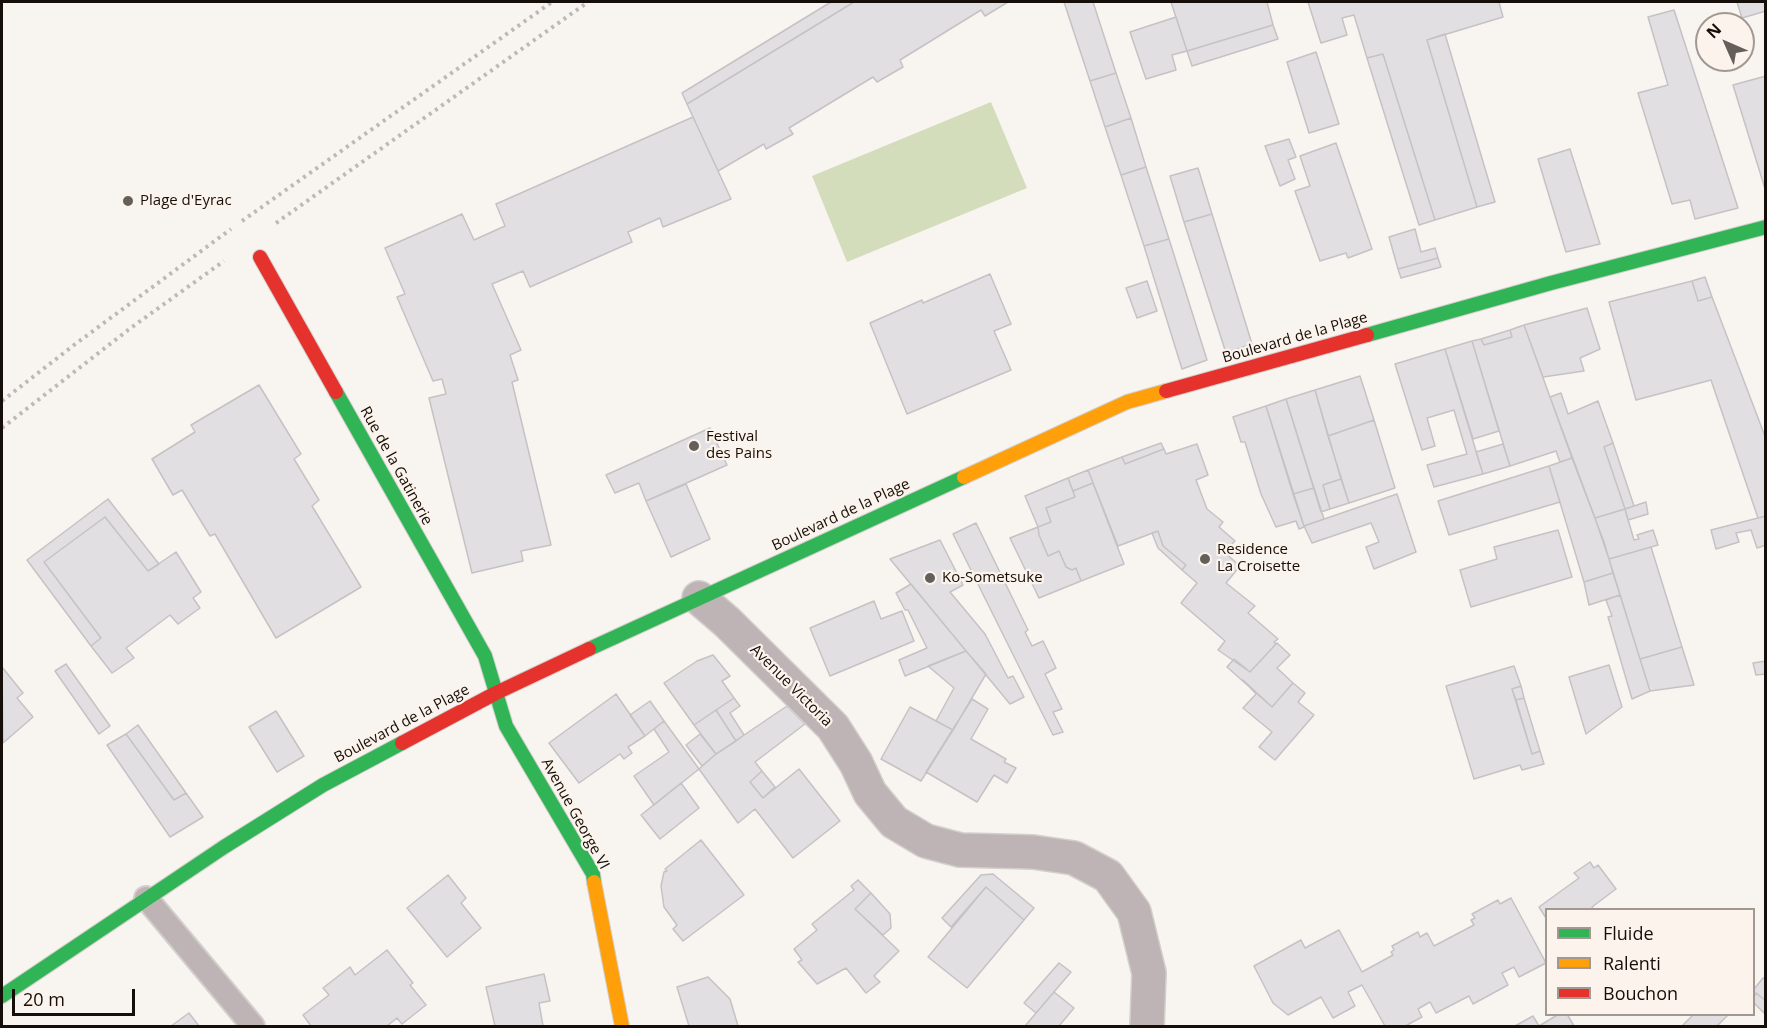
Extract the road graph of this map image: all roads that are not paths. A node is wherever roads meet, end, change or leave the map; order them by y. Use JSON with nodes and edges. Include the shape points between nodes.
{"nodes":[{"id":1,"x":1766,"y":227,"type":"edge"},
{"id":2,"x":260,"y":258,"type":"dead end"},
{"id":3,"x":699,"y":598,"type":"junction"},
{"id":4,"x":496,"y":693,"type":"junction"},
{"id":5,"x":146,"y":898,"type":"junction"},
{"id":6,"x":2,"y":996,"type":"edge"},
{"id":7,"x":253,"y":1026,"type":"edge"},
{"id":8,"x":622,"y":1026,"type":"edge"},
{"id":9,"x":1147,"y":1026,"type":"edge"}],
"edges":[{"from":1,"to":3,"type":"main road","name":"Boulevard de la Plage","via":[[1127,402]]},
{"from":2,"to":4,"type":"main road","name":"Rue de la Gatinerie","via":[[484,656]]},
{"from":3,"to":4,"type":"main road","name":"Boulevard de la Plage"},
{"from":3,"to":9,"type":"street","name":"Avenue Victoria","via":[[833,728],[870,793],[894,822],[926,841],[960,850],[1033,852],[1074,858],[1108,876],[1134,912],[1149,973]]},
{"from":4,"to":5,"type":"main road","name":"Boulevard de la Plage","via":[[323,785]]},
{"from":4,"to":8,"type":"main road","name":"Avenue George VI","via":[[506,726],[593,874]]},
{"from":5,"to":6,"type":"main road","name":"Boulevard de la Plage"},
{"from":5,"to":7,"type":"lane"}]}
